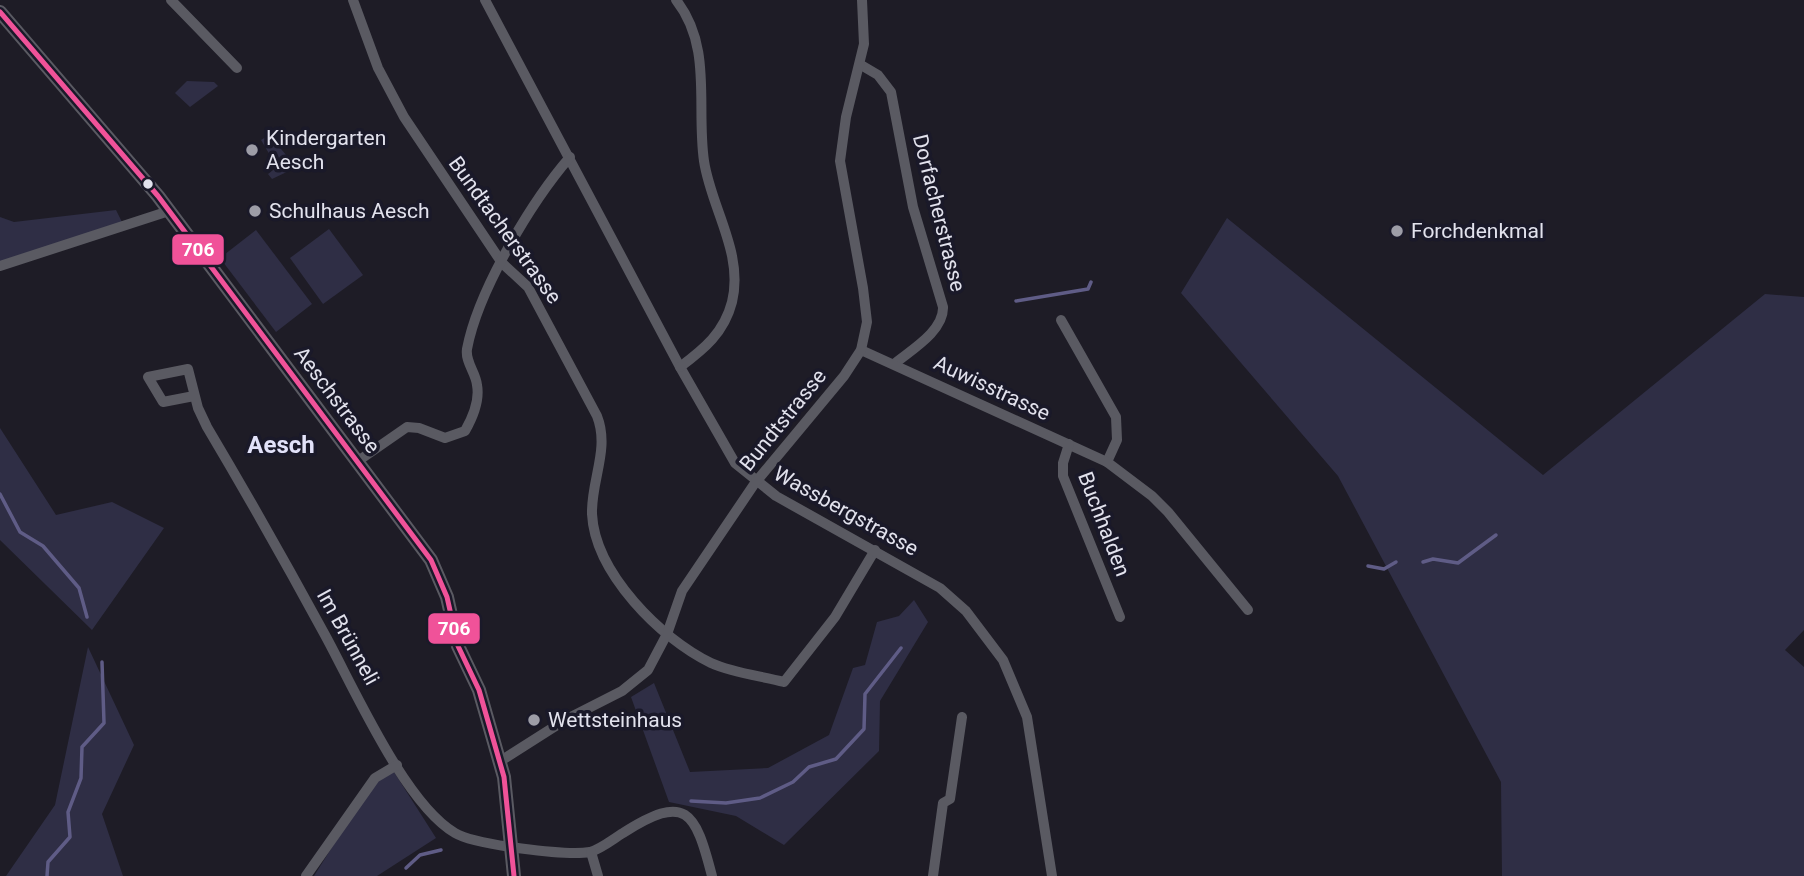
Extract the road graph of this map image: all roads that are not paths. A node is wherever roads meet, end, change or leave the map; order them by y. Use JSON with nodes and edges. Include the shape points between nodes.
{"nodes":[{"id":1,"x":170,"y":0,"type":"edge"},
{"id":2,"x":353,"y":0,"type":"edge"},
{"id":3,"x":485,"y":0,"type":"edge"},
{"id":4,"x":676,"y":0,"type":"edge"},
{"id":5,"x":862,"y":0,"type":"edge"},
{"id":6,"x":0,"y":12,"type":"edge"},
{"id":7,"x":861,"y":65,"type":"junction"},
{"id":8,"x":237,"y":68,"type":"dead end"},
{"id":9,"x":570,"y":157,"type":"junction"},
{"id":10,"x":169,"y":211,"type":"junction"},
{"id":11,"x":502,"y":263,"type":"junction"},
{"id":12,"x":0,"y":266,"type":"edge"},
{"id":13,"x":1061,"y":320,"type":"dead end"},
{"id":14,"x":861,"y":351,"type":"junction"},
{"id":15,"x":894,"y":364,"type":"junction"},
{"id":16,"x":680,"y":368,"type":"junction"},
{"id":17,"x":194,"y":396,"type":"junction"},
{"id":18,"x":1069,"y":444,"type":"junction"},
{"id":19,"x":358,"y":461,"type":"junction"},
{"id":20,"x":1107,"y":462,"type":"junction"},
{"id":21,"x":755,"y":483,"type":"junction"},
{"id":22,"x":875,"y":550,"type":"junction"},
{"id":23,"x":1248,"y":610,"type":"dead end"},
{"id":24,"x":1120,"y":617,"type":"dead end"},
{"id":25,"x":667,"y":634,"type":"junction"},
{"id":26,"x":962,"y":717,"type":"dead end"},
{"id":27,"x":499,"y":762,"type":"junction"},
{"id":28,"x":397,"y":765,"type":"junction"},
{"id":29,"x":512,"y":847,"type":"junction"},
{"id":30,"x":590,"y":852,"type":"junction"},
{"id":31,"x":306,"y":876,"type":"edge"},
{"id":32,"x":514,"y":876,"type":"edge"},
{"id":33,"x":598,"y":876,"type":"edge"},
{"id":34,"x":712,"y":876,"type":"edge"},
{"id":35,"x":933,"y":876,"type":"edge"},
{"id":36,"x":1052,"y":876,"type":"edge"}],
"edges":[{"from":1,"to":8,"type":"street"},
{"from":2,"to":11,"type":"street","name":"Bundtacherstrasse","via":[[378,68],[404,117]]},
{"from":3,"to":9,"type":"street","name":"Wassbergstrasse"},
{"from":4,"to":16,"type":"street","via":[[696,42],[704,161],[734,265],[726,321],[705,349]]},
{"from":5,"to":7,"type":"street","name":"Bundtstrasse"},
{"from":6,"to":10,"type":"main road","name":"Aeschstrasse"},
{"from":7,"to":14,"type":"street","name":"Bundtstrasse","via":[[846,117],[840,161],[867,322]]},
{"from":7,"to":15,"type":"street","name":"Dorfacherstrasse","via":[[878,75],[891,92],[913,207],[943,307],[936,328]]},
{"from":9,"to":11,"type":"street"},
{"from":9,"to":16,"type":"street","name":"Wassbergstrasse"},
{"from":10,"to":12,"type":"street"},
{"from":10,"to":19,"type":"main road","name":"Aeschstrasse"},
{"from":11,"to":19,"type":"street","via":[[477,310],[467,351],[478,384],[476,407],[465,430],[445,438],[407,427]]},
{"from":11,"to":25,"type":"street","name":"Bundtacherstrasse","via":[[528,287],[604,432],[592,507],[604,558],[638,606]]},
{"from":13,"to":20,"type":"street","via":[[1116,417],[1117,440]]},
{"from":14,"to":15,"type":"street","name":"Auwisstrasse"},
{"from":14,"to":21,"type":"street","name":"Bundtstrasse"},
{"from":15,"to":18,"type":"street","name":"Auwisstrasse"},
{"from":16,"to":21,"type":"street","name":"Wassbergstrasse","via":[[735,463]]},
{"from":17,"to":17,"type":"street","name":"Im Brünneli","via":[[188,369],[148,377],[163,402]]},
{"from":17,"to":28,"type":"street","name":"Im Brünneli","via":[[207,428]]},
{"from":18,"to":20,"type":"street","name":"Auwisstrasse"},
{"from":18,"to":24,"type":"street","name":"Buchhalden","via":[[1063,476]]},
{"from":19,"to":27,"type":"main road","name":"Aeschstrasse","via":[[431,560],[441,581],[458,646],[480,690]]},
{"from":20,"to":23,"type":"street","name":"Auwisstrasse","via":[[1160,504]]},
{"from":21,"to":22,"type":"street","name":"Wassbergstrasse"},
{"from":21,"to":25,"type":"street","name":"Bundtstrasse","via":[[682,591]]},
{"from":22,"to":25,"type":"street","name":"Bundtacherstrasse","via":[[835,617],[784,682],[712,663]]},
{"from":22,"to":36,"type":"street","name":"Wassbergstrasse","via":[[940,588],[966,611],[1003,660],[1027,717]]},
{"from":25,"to":27,"type":"street","name":"Bundtstrasse","via":[[648,670],[622,691]]},
{"from":26,"to":35,"type":"street"},
{"from":27,"to":29,"type":"main road","name":"Aeschstrasse"},
{"from":28,"to":29,"type":"street","name":"Im Brünneli","via":[[443,826],[474,842]]},
{"from":28,"to":31,"type":"street","via":[[375,778]]},
{"from":29,"to":30,"type":"street","name":"Im Brünneli"},
{"from":29,"to":32,"type":"main road","name":"Aeschstrasse"},
{"from":30,"to":33,"type":"street"},
{"from":30,"to":34,"type":"street","via":[[655,813],[677,811],[694,822]]}]}
